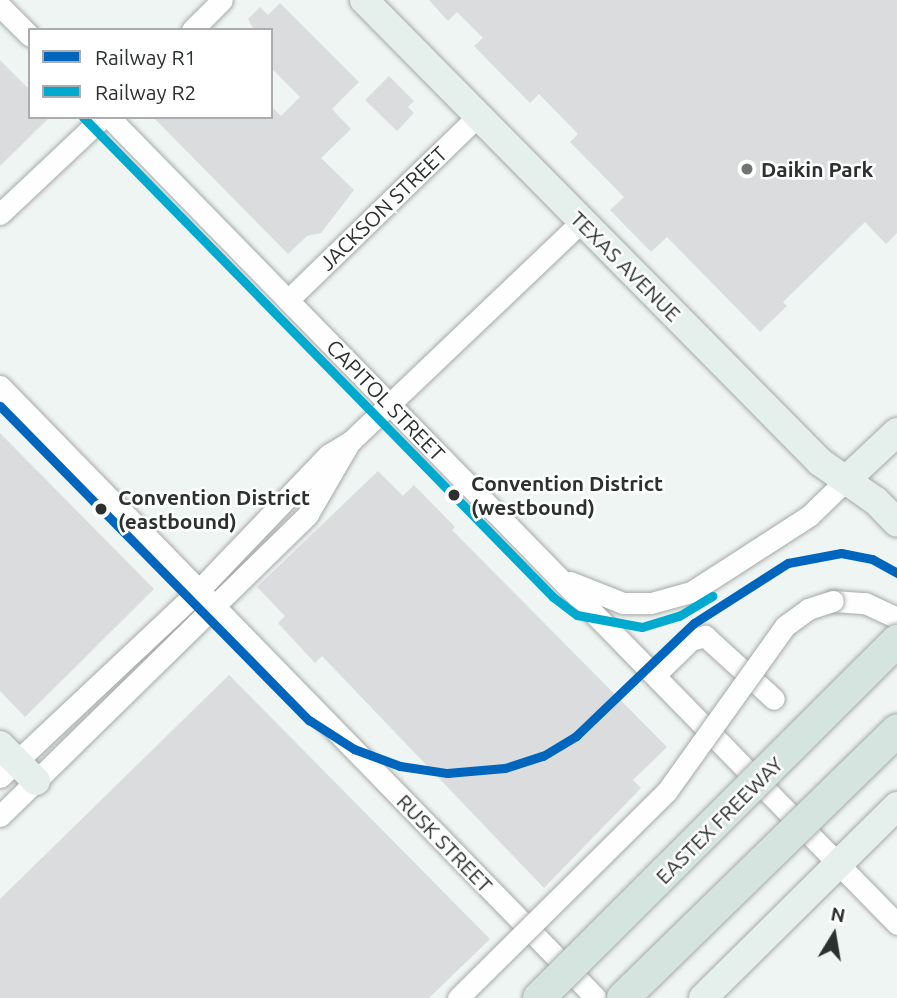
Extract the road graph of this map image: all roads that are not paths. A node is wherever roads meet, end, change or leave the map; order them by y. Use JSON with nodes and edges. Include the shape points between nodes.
{"nodes":[{"id":1,"x":222,"y":0,"type":"edge"},
{"id":2,"x":364,"y":0,"type":"edge"},
{"id":3,"x":0,"y":6,"type":"edge"},
{"id":4,"x":194,"y":28,"type":"edge"},
{"id":5,"x":28,"y":34,"type":"edge"},
{"id":6,"x":478,"y":116,"type":"junction"},
{"id":7,"x":101,"y":119,"type":"edge"},
{"id":8,"x":111,"y":119,"type":"edge"},
{"id":9,"x":0,"y":214,"type":"edge"},
{"id":10,"x":582,"y":221,"type":"junction"},
{"id":11,"x":288,"y":300,"type":"junction"},
{"id":12,"x":0,"y":386,"type":"edge"},
{"id":13,"x":390,"y":404,"type":"junction"},
{"id":14,"x":897,"y":432,"type":"edge"},
{"id":15,"x":351,"y":441,"type":"junction"},
{"id":16,"x":846,"y":480,"type":"junction"},
{"id":17,"x":897,"y":523,"type":"edge"},
{"id":18,"x":561,"y":579,"type":"junction"},
{"id":19,"x":199,"y":590,"type":"junction"},
{"id":20,"x":215,"y":606,"type":"junction"},
{"id":21,"x":889,"y":613,"type":"edge"},
{"id":22,"x":897,"y":642,"type":"edge"},
{"id":23,"x":656,"y":674,"type":"junction"},
{"id":24,"x":774,"y":699,"type":"dead end"},
{"id":25,"x":897,"y":730,"type":"edge"},
{"id":26,"x":4,"y":766,"type":"edge"},
{"id":27,"x":27,"y":790,"type":"junction"},
{"id":28,"x":897,"y":806,"type":"edge"},
{"id":29,"x":0,"y":816,"type":"edge"},
{"id":30,"x":839,"y":862,"type":"junction"},
{"id":31,"x":897,"y":924,"type":"edge"},
{"id":32,"x":458,"y":998,"type":"edge"},
{"id":33,"x":539,"y":998,"type":"edge"},
{"id":34,"x":596,"y":998,"type":"edge"},
{"id":35,"x":623,"y":998,"type":"edge"},
{"id":36,"x":703,"y":998,"type":"edge"}],
"edges":[{"from":1,"to":4,"type":"street"},
{"from":2,"to":6,"type":"main road","name":"TEXAS AVENUE"},
{"from":3,"to":5,"type":"street"},
{"from":6,"to":10,"type":"main road","name":"TEXAS AVENUE"},
{"from":6,"to":11,"type":"street","name":"JACKSON STREET"},
{"from":7,"to":9,"type":"street"},
{"from":8,"to":11,"type":"street","name":"CAPITOL STREET"},
{"from":10,"to":13,"type":"street"},
{"from":10,"to":16,"type":"main road","name":"TEXAS AVENUE","via":[[820,463]]},
{"from":11,"to":13,"type":"street","name":"CAPITOL STREET"},
{"from":12,"to":19,"type":"street","name":"RUSK STREET"},
{"from":13,"to":15,"type":"street"},
{"from":13,"to":18,"type":"street","name":"CAPITOL STREET"},
{"from":14,"to":16,"type":"main road"},
{"from":15,"to":19,"type":"street","via":[[296,486]]},
{"from":15,"to":20,"type":"street","via":[[308,514]]},
{"from":16,"to":17,"type":"main road","name":"TEXAS AVENUE"},
{"from":16,"to":18,"type":"street","via":[[809,516],[691,592],[651,603],[623,603]]},
{"from":18,"to":23,"type":"street","name":"CAPITOL STREET"},
{"from":19,"to":20,"type":"street","name":"RUSK STREET"},
{"from":19,"to":26,"type":"street"},
{"from":20,"to":27,"type":"street"},
{"from":20,"to":34,"type":"street","name":"RUSK STREET"},
{"from":21,"to":32,"type":"street","bridge":true,"via":[[833,601],[808,609],[785,626],[667,791]]},
{"from":22,"to":33,"type":"highway","name":"EASTEX FREEWAY","bridge":true},
{"from":23,"to":24,"type":"street","via":[[691,640],[705,636]]},
{"from":23,"to":30,"type":"street","name":"CAPITOL STREET"},
{"from":25,"to":35,"type":"highway","bridge":true},
{"from":26,"to":27,"type":"main road"},
{"from":27,"to":29,"type":"street"},
{"from":28,"to":30,"type":"main road"},
{"from":30,"to":31,"type":"street","name":"CAPITOL STREET"},
{"from":30,"to":36,"type":"main road"}]}
